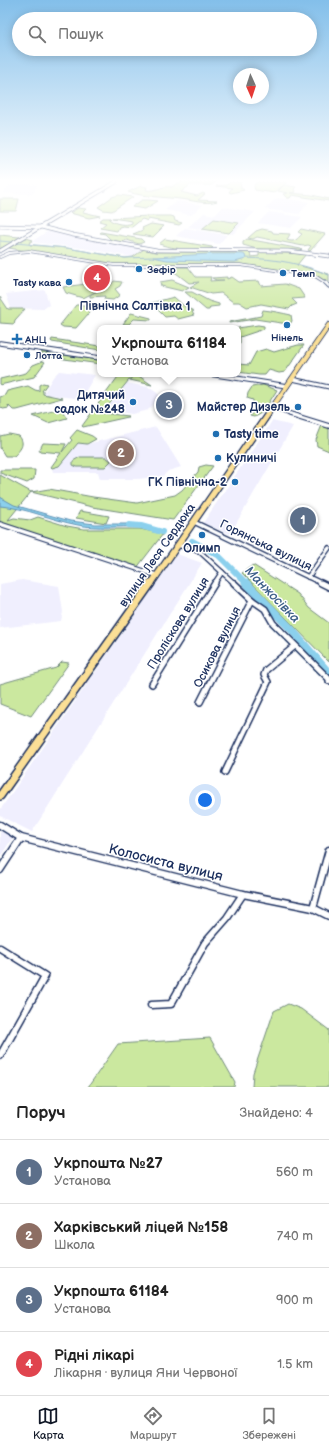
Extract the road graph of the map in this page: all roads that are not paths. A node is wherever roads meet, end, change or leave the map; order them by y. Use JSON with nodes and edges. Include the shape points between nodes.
{"nodes":[{"id":1,"x":33,"y":233,"type":"edge"},
{"id":2,"x":63,"y":233,"type":"edge"},
{"id":3,"x":0,"y":251,"type":"edge"},
{"id":4,"x":329,"y":256,"type":"edge"},
{"id":5,"x":0,"y":257,"type":"edge"},
{"id":6,"x":329,"y":286,"type":"edge"},
{"id":7,"x":329,"y":324,"type":"edge"},
{"id":8,"x":0,"y":343,"type":"edge"},
{"id":9,"x":97,"y":358,"type":"edge"},
{"id":10,"x":229,"y":377,"type":"edge"},
{"id":11,"x":292,"y":378,"type":"junction"},
{"id":12,"x":287,"y":386,"type":"junction"},
{"id":13,"x":329,"y":387,"type":"edge"},
{"id":14,"x":272,"y":408,"type":"junction"},
{"id":15,"x":329,"y":426,"type":"edge"},
{"id":16,"x":194,"y":522,"type":"junction"},
{"id":17,"x":0,"y":524,"type":"edge"},
{"id":18,"x":180,"y":541,"type":"junction"},
{"id":19,"x":329,"y":548,"type":"edge"},
{"id":20,"x":222,"y":572,"type":"junction"},
{"id":21,"x":156,"y":575,"type":"junction"},
{"id":22,"x":308,"y":577,"type":"junction"},
{"id":23,"x":329,"y":587,"type":"edge"},
{"id":24,"x":252,"y":600,"type":"junction"},
{"id":25,"x":295,"y":646,"type":"junction"},
{"id":26,"x":329,"y":681,"type":"edge"},
{"id":27,"x":152,"y":684,"type":"dead end"},
{"id":28,"x":200,"y":702,"type":"dead end"},
{"id":29,"x":225,"y":772,"type":"dead end"},
{"id":30,"x":0,"y":796,"type":"edge"},
{"id":31,"x":0,"y":825,"type":"edge"},
{"id":32,"x":21,"y":838,"type":"junction"},
{"id":33,"x":329,"y":850,"type":"edge"},
{"id":34,"x":0,"y":870,"type":"edge"},
{"id":35,"x":243,"y":894,"type":"junction"},
{"id":36,"x":313,"y":908,"type":"junction"},
{"id":37,"x":329,"y":916,"type":"edge"},
{"id":38,"x":0,"y":948,"type":"edge"},
{"id":39,"x":151,"y":1005,"type":"dead end"},
{"id":40,"x":0,"y":1056,"type":"edge"}],
"edges":[{"from":1,"to":3,"type":"main road"},
{"from":2,"to":4,"type":"street","via":[[158,250],[288,251]]},
{"from":5,"to":6,"type":"street","via":[[9,253],[29,251],[114,265],[240,265],[315,276]]},
{"from":7,"to":11,"type":"main road","name":"вулиця Леся Сердюка"},
{"from":8,"to":9,"type":"street"},
{"from":10,"to":12,"type":"street"},
{"from":11,"to":12,"type":"main road","name":"вулиця Леся Сердюка"},
{"from":11,"to":13,"type":"street"},
{"from":12,"to":14,"type":"main road","name":"вулиця Леся Сердюка"},
{"from":14,"to":15,"type":"street"},
{"from":14,"to":16,"type":"main road","name":"вулиця Леся Сердюка"},
{"from":16,"to":18,"type":"main road","name":"вулиця Леся Сердюка"},
{"from":16,"to":22,"type":"street","name":"Горянська вулиця"},
{"from":17,"to":21,"type":"street"},
{"from":18,"to":20,"type":"street","via":[[198,550]]},
{"from":18,"to":21,"type":"main road","name":"вулиця Леся Сердюка"},
{"from":19,"to":22,"type":"street"},
{"from":20,"to":24,"type":"street"},
{"from":20,"to":27,"type":"street","name":"Проліскова вулиця"},
{"from":21,"to":30,"type":"main road","name":"вулиця Леся Сердюка"},
{"from":22,"to":23,"type":"street","name":"Горянська вулиця"},
{"from":24,"to":25,"type":"street","via":[[265,609],[273,623]]},
{"from":24,"to":28,"type":"street","name":"Осикова вулиця"},
{"from":25,"to":26,"type":"street"},
{"from":25,"to":29,"type":"street","via":[[266,670],[264,675],[268,682]]},
{"from":31,"to":32,"type":"street","name":"Колосиста вулиця"},
{"from":32,"to":34,"type":"street"},
{"from":32,"to":35,"type":"street","name":"Колосиста вулиця"},
{"from":33,"to":36,"type":"street"},
{"from":35,"to":36,"type":"street","name":"Колосиста вулиця"},
{"from":35,"to":39,"type":"street","via":[[227,918],[205,943],[171,1004]]},
{"from":36,"to":37,"type":"street","name":"Колосиста вулиця"},
{"from":38,"to":40,"type":"street","via":[[45,976]]}]}
